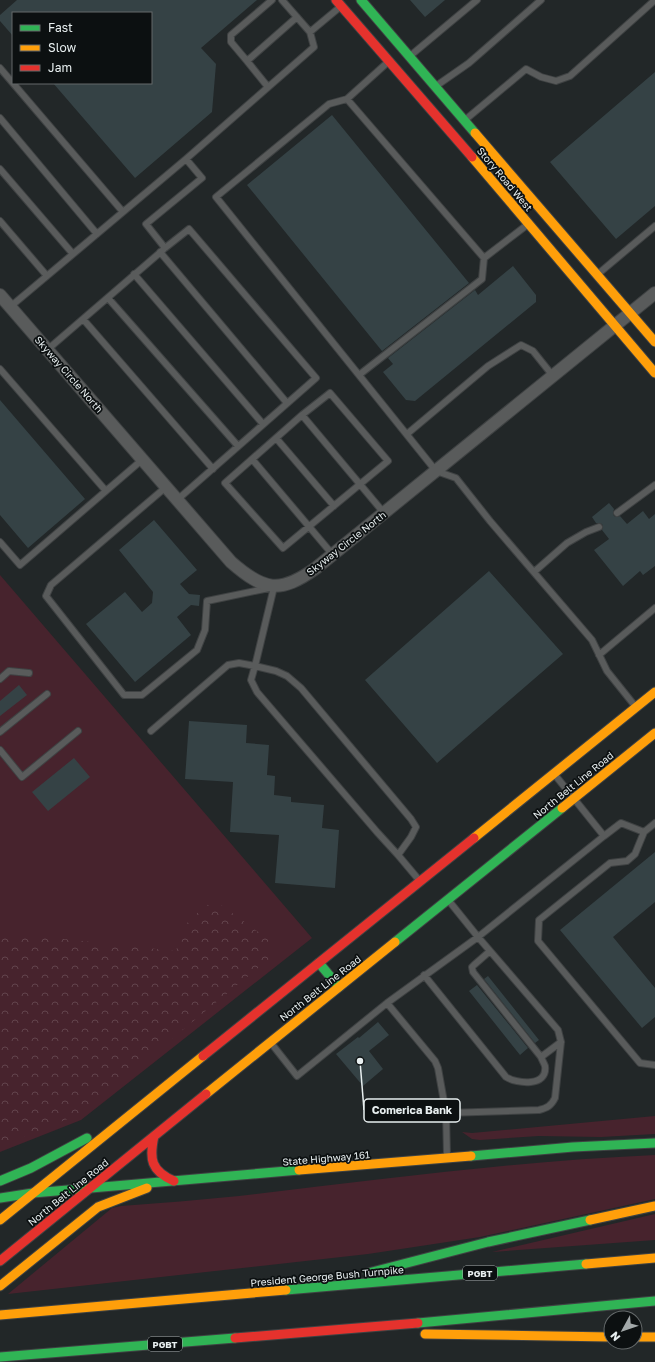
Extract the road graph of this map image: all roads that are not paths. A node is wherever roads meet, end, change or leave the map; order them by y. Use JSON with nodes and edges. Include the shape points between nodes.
{"nodes":[{"id":1,"x":272,"y":0,"type":"edge"},
{"id":2,"x":282,"y":0,"type":"edge"},
{"id":3,"x":361,"y":0,"type":"edge"},
{"id":4,"x":477,"y":0,"type":"edge"},
{"id":5,"x":541,"y":0,"type":"edge"},
{"id":6,"x":655,"y":0,"type":"edge"},
{"id":7,"x":338,"y":3,"type":"edge"},
{"id":8,"x":297,"y":17,"type":"junction"},
{"id":9,"x":310,"y":32,"type":"junction"},
{"id":10,"x":409,"y":57,"type":"junction"},
{"id":11,"x":246,"y":61,"type":"junction"},
{"id":12,"x":389,"y":61,"type":"junction"},
{"id":13,"x":0,"y":68,"type":"edge"},
{"id":14,"x":12,"y":82,"type":"edge"},
{"id":15,"x":14,"y":84,"type":"edge"},
{"id":16,"x":268,"y":87,"type":"junction"},
{"id":17,"x":434,"y":87,"type":"junction"},
{"id":18,"x":346,"y":99,"type":"junction"},
{"id":19,"x":0,"y":118,"type":"edge"},
{"id":20,"x":463,"y":121,"type":"junction"},
{"id":21,"x":186,"y":159,"type":"junction"},
{"id":22,"x":0,"y":169,"type":"edge"},
{"id":23,"x":123,"y":212,"type":"junction"},
{"id":24,"x":0,"y":221,"type":"edge"},
{"id":25,"x":529,"y":224,"type":"junction"},
{"id":26,"x":655,"y":226,"type":"edge"},
{"id":27,"x":97,"y":234,"type":"junction"},
{"id":28,"x":162,"y":250,"type":"junction"},
{"id":29,"x":73,"y":254,"type":"junction"},
{"id":30,"x":484,"y":258,"type":"junction"},
{"id":31,"x":134,"y":274,"type":"junction"},
{"id":32,"x":596,"y":275,"type":"junction"},
{"id":33,"x":47,"y":276,"type":"junction"},
{"id":34,"x":655,"y":293,"type":"edge"},
{"id":35,"x":0,"y":295,"type":"edge"},
{"id":36,"x":108,"y":298,"type":"junction"},
{"id":37,"x":10,"y":307,"type":"junction"},
{"id":38,"x":629,"y":313,"type":"junction"},
{"id":39,"x":83,"y":319,"type":"junction"},
{"id":40,"x":614,"y":326,"type":"junction"},
{"id":41,"x":655,"y":342,"type":"edge"},
{"id":42,"x":47,"y":350,"type":"junction"},
{"id":43,"x":0,"y":370,"type":"edge"},
{"id":44,"x":655,"y":373,"type":"edge"},
{"id":45,"x":359,"y":375,"type":"junction"},
{"id":46,"x":553,"y":376,"type":"junction"},
{"id":47,"x":287,"y":403,"type":"junction"},
{"id":48,"x":302,"y":416,"type":"junction"},
{"id":49,"x":263,"y":424,"type":"junction"},
{"id":50,"x":407,"y":434,"type":"junction"},
{"id":51,"x":276,"y":438,"type":"junction"},
{"id":52,"x":238,"y":446,"type":"junction"},
{"id":53,"x":142,"y":459,"type":"junction"},
{"id":54,"x":252,"y":459,"type":"junction"},
{"id":55,"x":213,"y":469,"type":"junction"},
{"id":56,"x":436,"y":471,"type":"junction"},
{"id":57,"x":360,"y":484,"type":"junction"},
{"id":58,"x":655,"y":485,"type":"edge"},
{"id":59,"x":166,"y":487,"type":"junction"},
{"id":60,"x":106,"y":491,"type":"junction"},
{"id":61,"x":177,"y":500,"type":"junction"},
{"id":62,"x":334,"y":506,"type":"junction"},
{"id":63,"x":384,"y":513,"type":"junction"},
{"id":64,"x":617,"y":513,"type":"dead end"},
{"id":65,"x":310,"y":526,"type":"junction"},
{"id":66,"x":599,"y":527,"type":"dead end"},
{"id":67,"x":0,"y":542,"type":"edge"},
{"id":68,"x":333,"y":555,"type":"junction"},
{"id":69,"x":534,"y":572,"type":"junction"},
{"id":70,"x":274,"y":587,"type":"junction"},
{"id":71,"x":655,"y":608,"type":"edge"},
{"id":72,"x":599,"y":655,"type":"junction"},
{"id":73,"x":255,"y":666,"type":"junction"},
{"id":74,"x":29,"y":672,"type":"dead end"},
{"id":75,"x":0,"y":679,"type":"edge"},
{"id":76,"x":655,"y":692,"type":"edge"},
{"id":77,"x":47,"y":694,"type":"dead end"},
{"id":78,"x":636,"y":708,"type":"junction"},
{"id":79,"x":78,"y":731,"type":"dead end"},
{"id":80,"x":151,"y":731,"type":"dead end"},
{"id":81,"x":0,"y":732,"type":"edge"},
{"id":82,"x":655,"y":733,"type":"edge"},
{"id":83,"x":0,"y":750,"type":"edge"},
{"id":84,"x":554,"y":774,"type":"junction"},
{"id":85,"x":574,"y":798,"type":"junction"},
{"id":86,"x":655,"y":823,"type":"edge"},
{"id":87,"x":644,"y":832,"type":"junction"},
{"id":88,"x":604,"y":836,"type":"junction"},
{"id":89,"x":398,"y":855,"type":"junction"},
{"id":90,"x":420,"y":881,"type":"junction"},
{"id":91,"x":448,"y":900,"type":"junction"},
{"id":92,"x":478,"y":937,"type":"junction"},
{"id":93,"x":490,"y":951,"type":"junction"},
{"id":94,"x":319,"y":963,"type":"junction"},
{"id":95,"x":424,"y":975,"type":"junction"},
{"id":96,"x":339,"y":987,"type":"junction"},
{"id":97,"x":387,"y":1003,"type":"junction"},
{"id":98,"x":270,"y":1042,"type":"junction"},
{"id":99,"x":561,"y":1042,"type":"junction"},
{"id":100,"x":541,"y":1057,"type":"junction"},
{"id":101,"x":655,"y":1065,"type":"edge"},
{"id":102,"x":446,"y":1113,"type":"junction"},
{"id":103,"x":127,"y":1117,"type":"junction"},
{"id":104,"x":154,"y":1136,"type":"junction"},
{"id":105,"x":655,"y":1143,"type":"edge"},
{"id":106,"x":447,"y":1158,"type":"junction"},
{"id":107,"x":0,"y":1181,"type":"edge"},
{"id":108,"x":174,"y":1181,"type":"junction"},
{"id":109,"x":162,"y":1182,"type":"junction"},
{"id":110,"x":90,"y":1188,"type":"junction"},
{"id":111,"x":33,"y":1193,"type":"junction"},
{"id":112,"x":0,"y":1198,"type":"edge"},
{"id":113,"x":655,"y":1206,"type":"edge"},
{"id":114,"x":0,"y":1220,"type":"edge"},
{"id":115,"x":655,"y":1258,"type":"edge"},
{"id":116,"x":0,"y":1261,"type":"edge"},
{"id":117,"x":0,"y":1286,"type":"edge"},
{"id":118,"x":306,"y":1289,"type":"junction"},
{"id":119,"x":655,"y":1301,"type":"edge"},
{"id":120,"x":0,"y":1315,"type":"edge"},
{"id":121,"x":330,"y":1331,"type":"junction"},
{"id":122,"x":603,"y":1337,"type":"edge"},
{"id":123,"x":643,"y":1337,"type":"edge"},
{"id":124,"x":655,"y":1337,"type":"edge"},
{"id":125,"x":0,"y":1357,"type":"edge"}],
"edges":[{"from":1,"to":11,"type":"lane","via":[[231,35],[231,42]]},
{"from":2,"to":8,"type":"lane"},
{"from":3,"to":10,"type":"main road","name":"Story Road West"},
{"from":4,"to":10,"type":"lane"},
{"from":5,"to":17,"type":"lane","via":[[469,63]]},
{"from":6,"to":20,"type":"lane","via":[[570,76],[556,81],[526,69]]},
{"from":7,"to":9,"type":"lane"},
{"from":7,"to":12,"type":"main road","name":"Story Road West"},
{"from":8,"to":9,"type":"lane"},
{"from":8,"to":11,"type":"lane"},
{"from":9,"to":16,"type":"lane","via":[[314,47]]},
{"from":10,"to":17,"type":"main road","name":"Story Road West"},
{"from":11,"to":16,"type":"lane"},
{"from":12,"to":18,"type":"lane"},
{"from":12,"to":25,"type":"main road","name":"Story Road West"},
{"from":13,"to":14,"type":"lane"},
{"from":15,"to":23,"type":"lane"},
{"from":16,"to":21,"type":"lane"},
{"from":17,"to":20,"type":"main road","name":"Story Road West"},
{"from":18,"to":30,"type":"lane"},
{"from":18,"to":45,"type":"lane","via":[[329,104],[216,197]]},
{"from":19,"to":27,"type":"lane"},
{"from":20,"to":32,"type":"main road","name":"Story Road West"},
{"from":21,"to":23,"type":"lane"},
{"from":21,"to":28,"type":"lane","via":[[202,178],[146,224]]},
{"from":22,"to":29,"type":"lane"},
{"from":23,"to":27,"type":"lane"},
{"from":24,"to":33,"type":"lane"},
{"from":25,"to":30,"type":"lane"},
{"from":25,"to":40,"type":"main road","name":"Story Road West"},
{"from":26,"to":32,"type":"lane"},
{"from":27,"to":29,"type":"lane"},
{"from":28,"to":31,"type":"lane"},
{"from":28,"to":47,"type":"lane"},
{"from":28,"to":47,"type":"lane","via":[[189,229],[316,378]]},
{"from":29,"to":33,"type":"lane"},
{"from":30,"to":45,"type":"lane","via":[[482,279]]},
{"from":31,"to":36,"type":"lane"},
{"from":31,"to":49,"type":"lane"},
{"from":32,"to":38,"type":"main road","name":"Story Road West"},
{"from":33,"to":37,"type":"lane"},
{"from":34,"to":38,"type":"street","name":"Skyway Circle North"},
{"from":35,"to":37,"type":"street","name":"Skyway Circle North"},
{"from":36,"to":39,"type":"lane"},
{"from":36,"to":52,"type":"lane"},
{"from":37,"to":42,"type":"street","name":"Skyway Circle North"},
{"from":38,"to":40,"type":"street","name":"Skyway Circle North"},
{"from":38,"to":41,"type":"main road","name":"Story Road West"},
{"from":39,"to":42,"type":"lane"},
{"from":39,"to":55,"type":"lane"},
{"from":40,"to":44,"type":"main road","name":"Story Road West"},
{"from":40,"to":46,"type":"street","name":"Skyway Circle North"},
{"from":42,"to":53,"type":"street","name":"Skyway Circle North"},
{"from":43,"to":60,"type":"lane"},
{"from":45,"to":50,"type":"lane"},
{"from":46,"to":50,"type":"lane","via":[[533,351],[521,345],[488,366]]},
{"from":46,"to":56,"type":"street","name":"Skyway Circle North"},
{"from":47,"to":49,"type":"lane"},
{"from":48,"to":51,"type":"lane"},
{"from":48,"to":57,"type":"lane"},
{"from":48,"to":57,"type":"lane","via":[[330,393],[388,461]]},
{"from":49,"to":52,"type":"lane"},
{"from":50,"to":56,"type":"lane"},
{"from":51,"to":54,"type":"lane"},
{"from":51,"to":62,"type":"lane"},
{"from":52,"to":55,"type":"lane"},
{"from":53,"to":59,"type":"street","name":"Skyway Circle North"},
{"from":53,"to":60,"type":"lane"},
{"from":54,"to":65,"type":"lane"},
{"from":54,"to":65,"type":"lane","via":[[225,483],[283,548]]},
{"from":55,"to":61,"type":"lane"},
{"from":56,"to":63,"type":"street","name":"Skyway Circle North"},
{"from":56,"to":69,"type":"lane","via":[[456,478]]},
{"from":57,"to":62,"type":"lane"},
{"from":57,"to":63,"type":"lane"},
{"from":58,"to":64,"type":"lane"},
{"from":59,"to":61,"type":"street","name":"Skyway Circle North"},
{"from":59,"to":70,"type":"lane","via":[[51,585],[46,596],[124,695],[142,695],[196,650],[205,630],[207,601]]},
{"from":60,"to":67,"type":"lane","via":[[20,565]]},
{"from":61,"to":70,"type":"street","name":"Skyway Circle North","via":[[244,574]]},
{"from":62,"to":65,"type":"lane"},
{"from":63,"to":68,"type":"street","name":"Skyway Circle North"},
{"from":65,"to":68,"type":"lane"},
{"from":66,"to":69,"type":"lane","via":[[567,542]]},
{"from":68,"to":70,"type":"street","name":"Skyway Circle North","via":[[302,578],[288,585]]},
{"from":69,"to":72,"type":"lane","via":[[592,640]]},
{"from":70,"to":73,"type":"lane"},
{"from":71,"to":72,"type":"lane"},
{"from":72,"to":78,"type":"lane","via":[[607,671]]},
{"from":73,"to":80,"type":"lane","via":[[239,663],[228,665]]},
{"from":73,"to":89,"type":"lane","via":[[251,680],[257,692]]},
{"from":73,"to":89,"type":"lane","via":[[276,670],[292,680],[411,819],[416,827]]},
{"from":74,"to":75,"type":"lane","via":[[9,671]]},
{"from":76,"to":78,"type":"main road","name":"North Belt Line Road"},
{"from":77,"to":81,"type":"lane"},
{"from":78,"to":84,"type":"main road","name":"North Belt Line Road"},
{"from":79,"to":83,"type":"lane","via":[[22,777]]},
{"from":82,"to":85,"type":"main road","name":"North Belt Line Road"},
{"from":84,"to":85,"type":"lane"},
{"from":84,"to":90,"type":"main road","name":"North Belt Line Road"},
{"from":85,"to":88,"type":"lane"},
{"from":85,"to":91,"type":"main road","name":"North Belt Line Road"},
{"from":86,"to":87,"type":"lane"},
{"from":87,"to":88,"type":"lane","via":[[621,823]]},
{"from":87,"to":101,"type":"lane","via":[[635,854],[627,861],[610,863],[539,920],[538,941],[640,1063]]},
{"from":88,"to":92,"type":"lane"},
{"from":89,"to":90,"type":"lane"},
{"from":90,"to":94,"type":"main road","name":"North Belt Line Road"},
{"from":91,"to":92,"type":"lane"},
{"from":91,"to":96,"type":"main road","name":"North Belt Line Road"},
{"from":92,"to":93,"type":"lane"},
{"from":92,"to":95,"type":"lane"},
{"from":93,"to":99,"type":"lane","via":[[558,1030]]},
{"from":93,"to":100,"type":"lane","via":[[472,967],[473,972]]},
{"from":94,"to":96,"type":"main road"},
{"from":94,"to":103,"type":"main road","name":"North Belt Line Road"},
{"from":95,"to":97,"type":"lane"},
{"from":95,"to":100,"type":"lane","via":[[506,1077],[512,1081],[538,1081],[542,1078],[545,1066]]},
{"from":96,"to":98,"type":"main road","name":"North Belt Line Road"},
{"from":97,"to":98,"type":"lane","via":[[297,1076]]},
{"from":97,"to":102,"type":"lane","via":[[435,1061]]},
{"from":98,"to":104,"type":"main road","name":"North Belt Line Road"},
{"from":99,"to":100,"type":"lane"},
{"from":99,"to":102,"type":"lane","via":[[555,1098],[547,1108]]},
{"from":102,"to":106,"type":"lane"},
{"from":103,"to":107,"type":"main road","via":[[41,1163]]},
{"from":103,"to":111,"type":"main road","name":"North Belt Line Road"},
{"from":104,"to":108,"type":"main road","via":[[151,1150],[153,1163],[160,1174]]},
{"from":104,"to":110,"type":"main road","name":"North Belt Line Road"},
{"from":105,"to":106,"type":"main road","name":"State Highway 161"},
{"from":106,"to":108,"type":"main road","name":"State Highway 161"},
{"from":108,"to":109,"type":"main road","name":"State Highway 161"},
{"from":109,"to":110,"type":"main road","name":"State Highway 161"},
{"from":109,"to":117,"type":"main road","via":[[98,1207]]},
{"from":110,"to":111,"type":"main road","name":"State Highway 161"},
{"from":110,"to":116,"type":"main road","name":"North Belt Line Road"},
{"from":111,"to":112,"type":"main road","name":"State Highway 161"},
{"from":111,"to":114,"type":"main road","name":"North Belt Line Road"},
{"from":113,"to":118,"type":"main road","via":[[488,1242]]},
{"from":115,"to":118,"type":"main road","name":"President George Bush Turnpike","number":"PGBT"},
{"from":118,"to":120,"type":"main road","name":"President George Bush Turnpike","number":"PGBT"},
{"from":119,"to":121,"type":"main road","number":"PGBT"},
{"from":121,"to":122,"type":"main road"},
{"from":121,"to":125,"type":"main road","number":"PGBT"},
{"from":123,"to":124,"type":"main road"}]}
